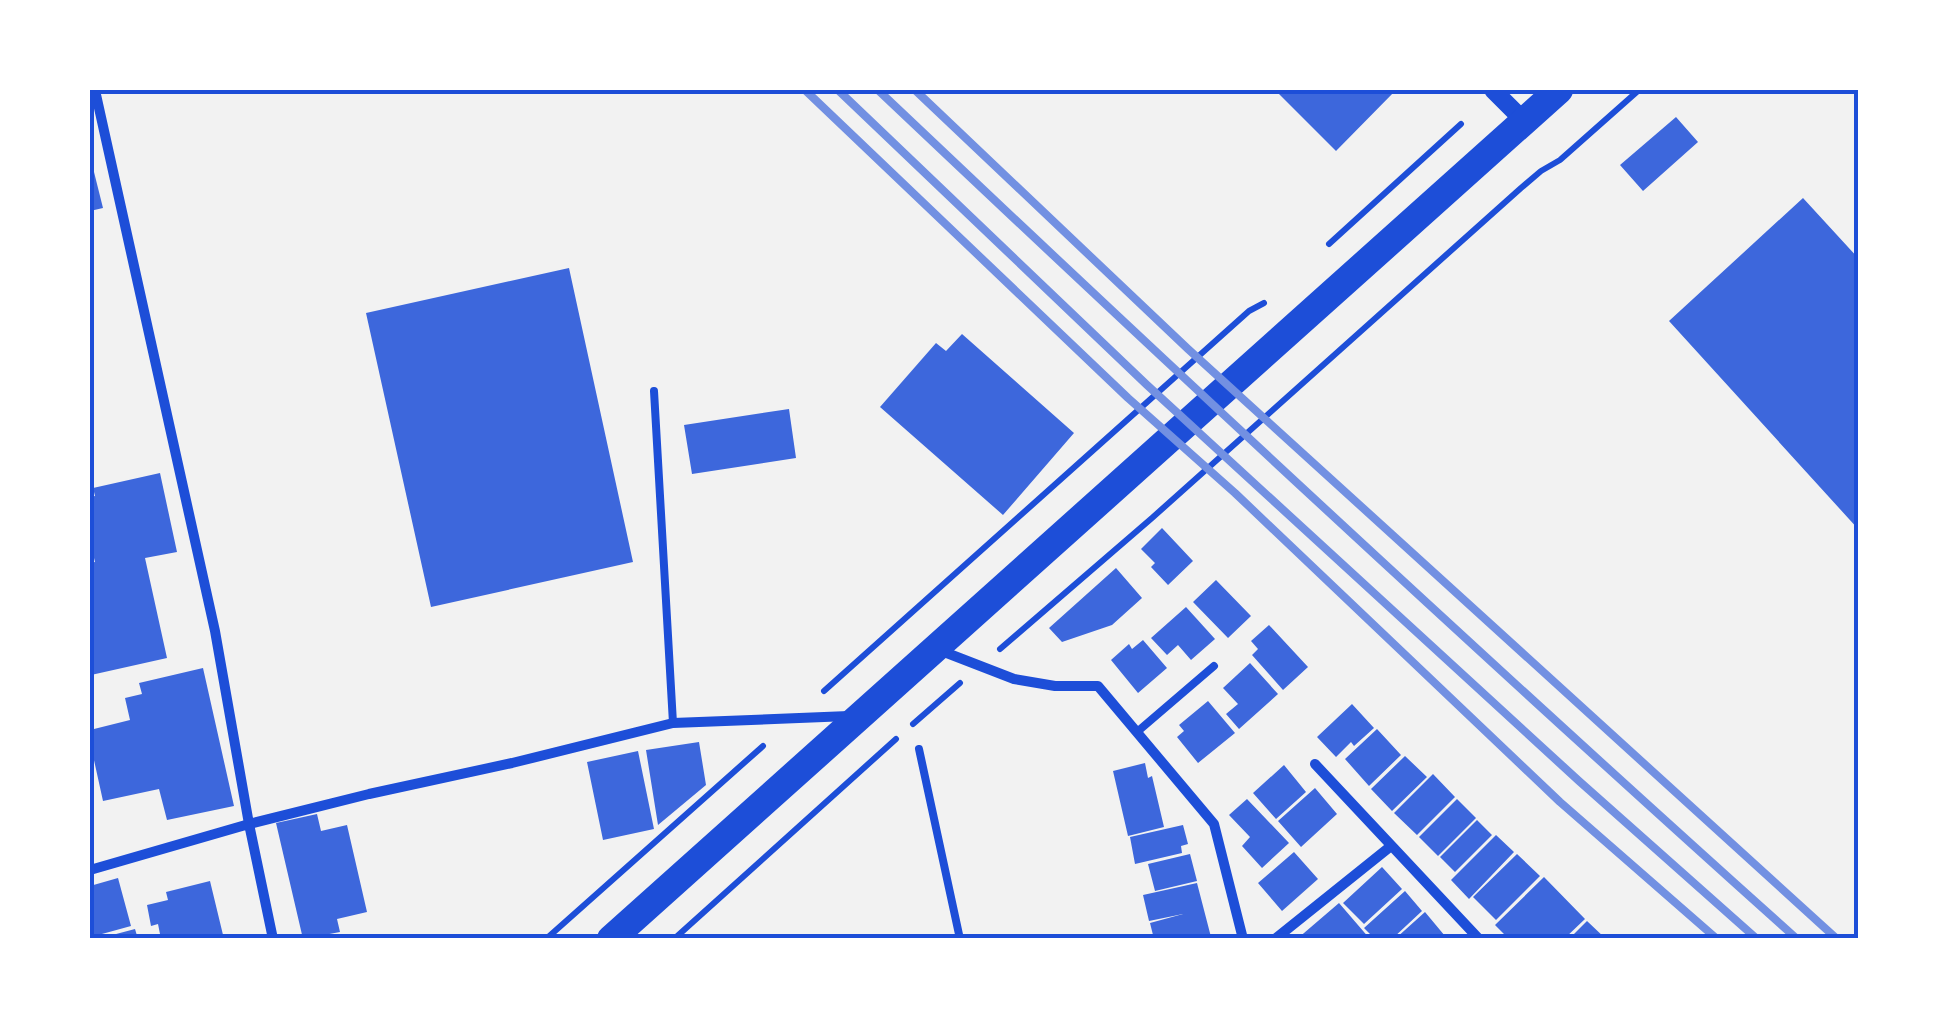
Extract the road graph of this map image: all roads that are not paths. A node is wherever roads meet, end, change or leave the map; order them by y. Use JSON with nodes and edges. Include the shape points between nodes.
{"nodes":[{"id":1,"x":95,"y":90,"type":"edge"},
{"id":2,"x":1493,"y":90,"type":"edge"},
{"id":3,"x":1559,"y":90,"type":"edge"},
{"id":4,"x":1524,"y":120,"type":"junction"},
{"id":5,"x":654,"y":391,"type":"dead end"},
{"id":6,"x":936,"y":649,"type":"junction"},
{"id":7,"x":1214,"y":666,"type":"dead end"},
{"id":8,"x":860,"y":716,"type":"junction"},
{"id":9,"x":674,"y":723,"type":"junction"},
{"id":10,"x":1136,"y":732,"type":"junction"},
{"id":11,"x":919,"y":750,"type":"dead end"},
{"id":12,"x":1315,"y":764,"type":"dead end"},
{"id":13,"x":249,"y":824,"type":"junction"},
{"id":14,"x":1390,"y":846,"type":"junction"},
{"id":15,"x":90,"y":870,"type":"edge"},
{"id":16,"x":273,"y":939,"type":"edge"},
{"id":17,"x":611,"y":939,"type":"edge"},
{"id":18,"x":960,"y":939,"type":"edge"},
{"id":19,"x":1243,"y":939,"type":"edge"},
{"id":20,"x":1275,"y":939,"type":"edge"},
{"id":21,"x":1479,"y":939,"type":"edge"}],
"edges":[{"from":1,"to":13,"type":"street","via":[[215,631]]},
{"from":2,"to":4,"type":"street"},
{"from":3,"to":4,"type":"highway"},
{"from":4,"to":6,"type":"highway"},
{"from":5,"to":9,"type":"lane"},
{"from":6,"to":8,"type":"highway"},
{"from":6,"to":10,"type":"street","via":[[1014,679],[1098,686]]},
{"from":7,"to":10,"type":"lane"},
{"from":8,"to":9,"type":"street"},
{"from":8,"to":17,"type":"highway"},
{"from":9,"to":13,"type":"street"},
{"from":10,"to":19,"type":"street","via":[[1214,824]]},
{"from":11,"to":18,"type":"lane"},
{"from":12,"to":14,"type":"street"},
{"from":13,"to":15,"type":"street"},
{"from":13,"to":16,"type":"street"},
{"from":14,"to":20,"type":"street"},
{"from":14,"to":21,"type":"street"}]}
